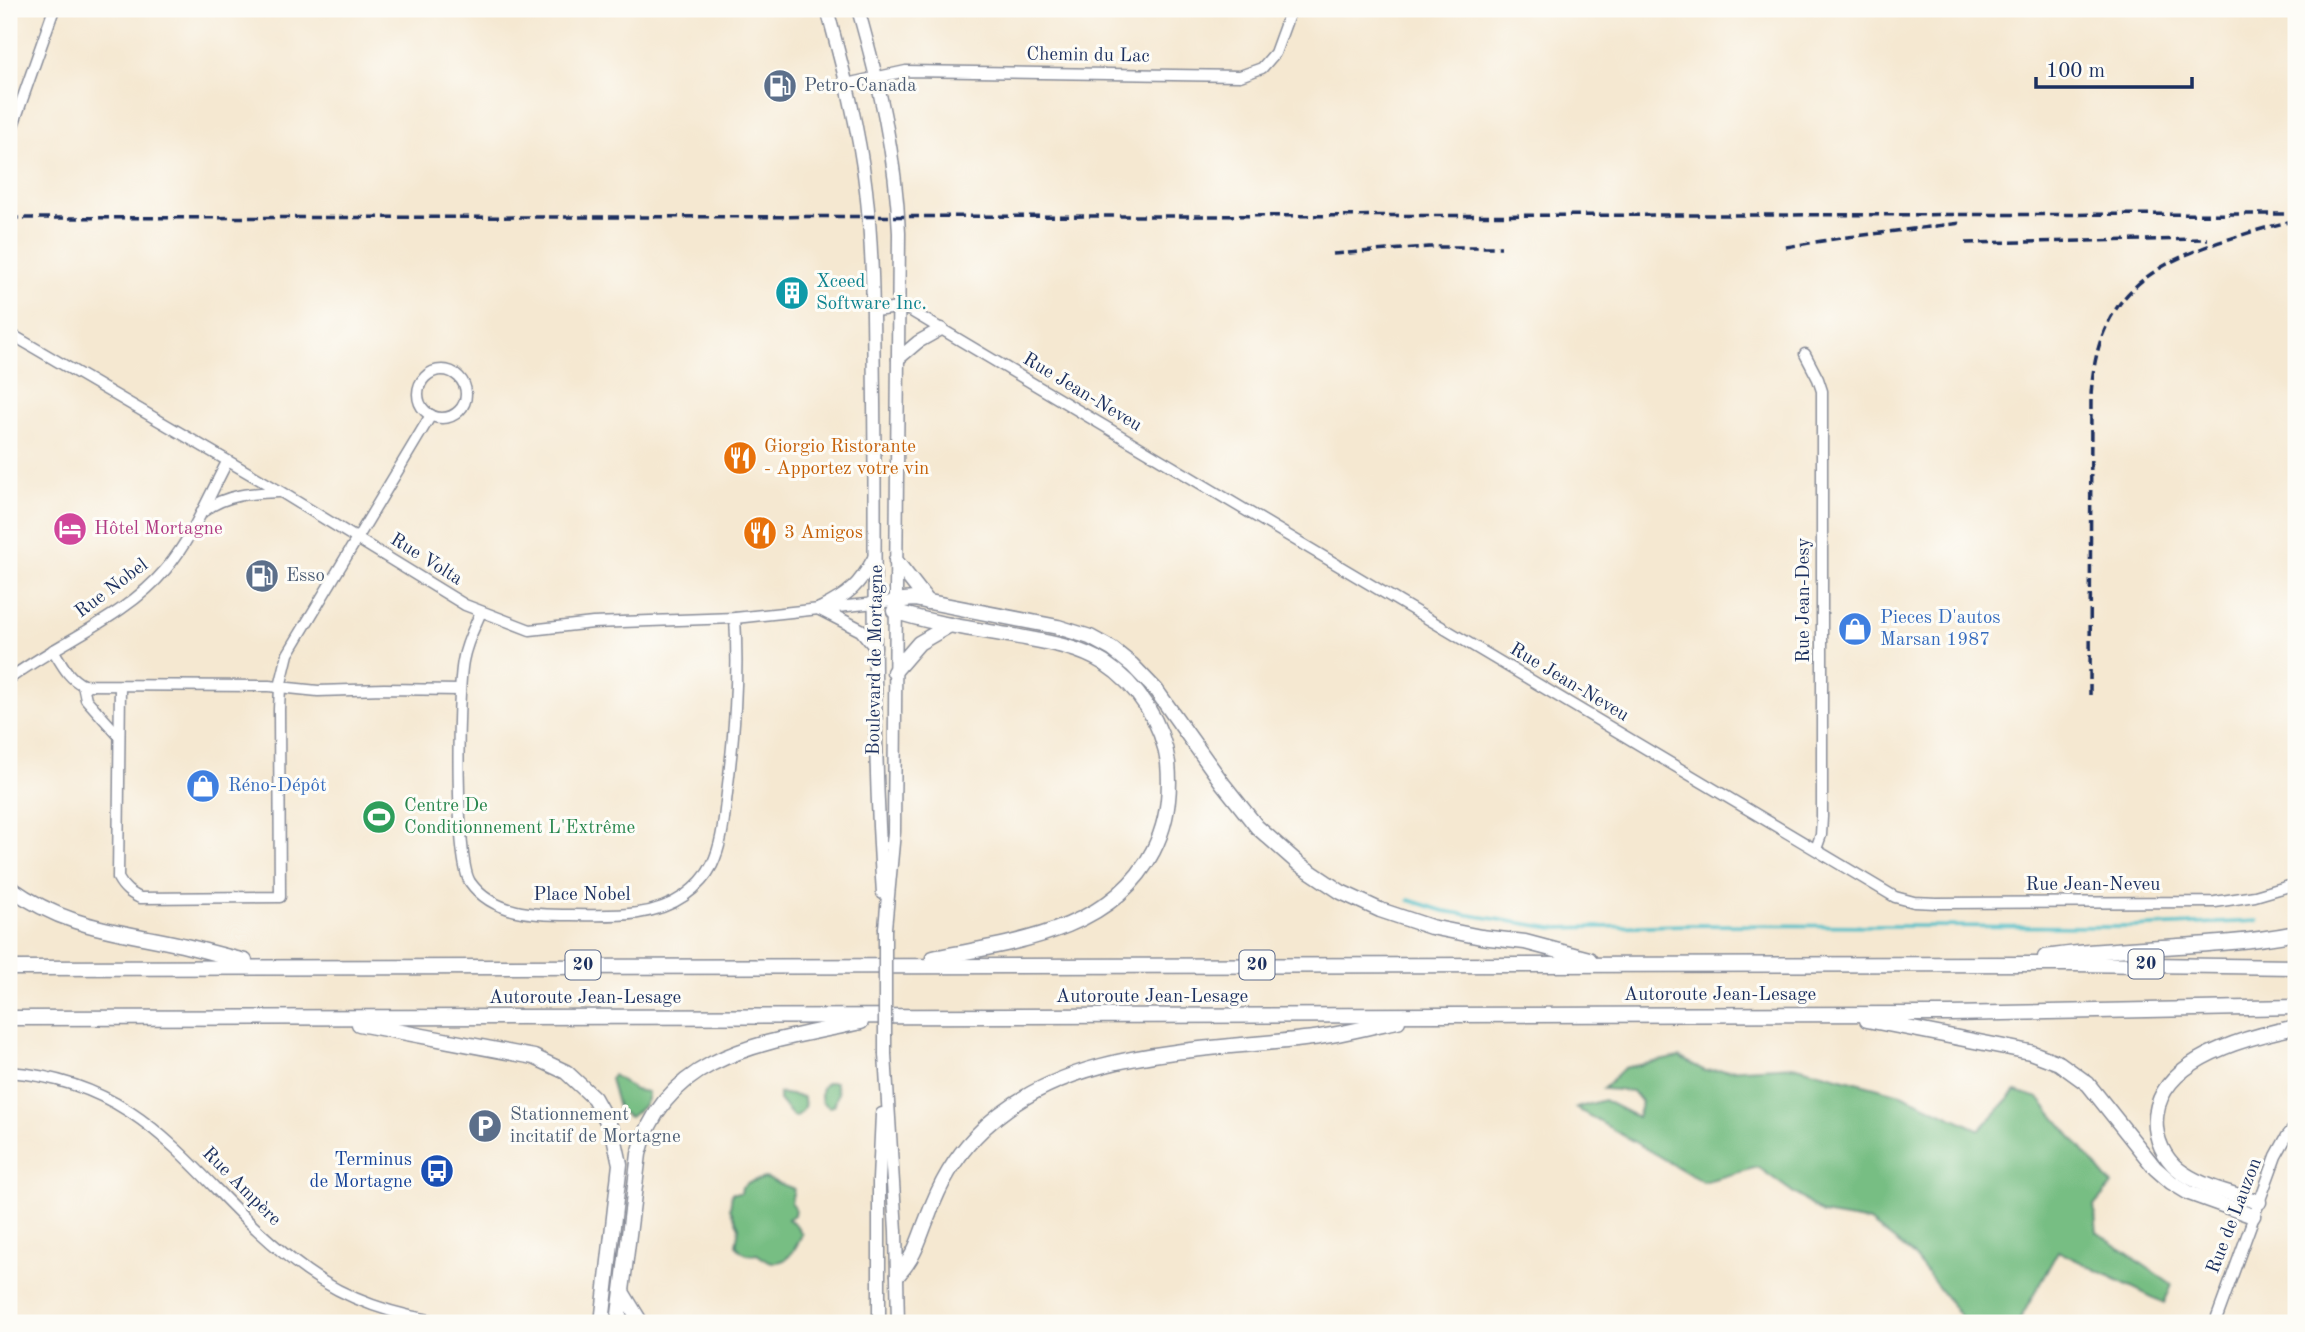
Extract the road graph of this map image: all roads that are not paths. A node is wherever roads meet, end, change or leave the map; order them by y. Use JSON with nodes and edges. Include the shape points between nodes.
{"nodes":[{"id":1,"x":54,"y":9,"type":"edge"},
{"id":2,"x":827,"y":9,"type":"edge"},
{"id":3,"x":858,"y":9,"type":"edge"},
{"id":4,"x":1291,"y":9,"type":"edge"},
{"id":5,"x":877,"y":76,"type":"junction"},
{"id":6,"x":846,"y":84,"type":"junction"},
{"id":7,"x":9,"y":137,"type":"edge"},
{"id":8,"x":899,"y":308,"type":"junction"},
{"id":9,"x":874,"y":311,"type":"junction"},
{"id":10,"x":941,"y":329,"type":"junction"},
{"id":11,"x":9,"y":333,"type":"edge"},
{"id":12,"x":1805,"y":354,"type":"dead end"},
{"id":13,"x":898,"y":359,"type":"junction"},
{"id":14,"x":431,"y":415,"type":"junction"},
{"id":15,"x":227,"y":462,"type":"junction"},
{"id":16,"x":281,"y":492,"type":"junction"},
{"id":17,"x":200,"y":515,"type":"junction"},
{"id":18,"x":358,"y":539,"type":"junction"},
{"id":19,"x":876,"y":554,"type":"junction"},
{"id":20,"x":896,"y":561,"type":"junction"},
{"id":21,"x":928,"y":602,"type":"junction"},
{"id":22,"x":876,"y":604,"type":"junction"},
{"id":23,"x":894,"y":606,"type":"junction"},
{"id":24,"x":820,"y":609,"type":"junction"},
{"id":25,"x":481,"y":612,"type":"junction"},
{"id":26,"x":735,"y":618,"type":"junction"},
{"id":27,"x":950,"y":625,"type":"junction"},
{"id":28,"x":875,"y":647,"type":"junction"},
{"id":29,"x":53,"y":650,"type":"junction"},
{"id":30,"x":894,"y":672,"type":"junction"},
{"id":31,"x":9,"y":679,"type":"edge"},
{"id":32,"x":83,"y":685,"type":"junction"},
{"id":33,"x":120,"y":686,"type":"junction"},
{"id":34,"x":280,"y":687,"type":"junction"},
{"id":35,"x":460,"y":690,"type":"junction"},
{"id":36,"x":119,"y":736,"type":"junction"},
{"id":37,"x":1816,"y":849,"type":"junction"},
{"id":38,"x":2296,"y":884,"type":"edge"},
{"id":39,"x":9,"y":887,"type":"edge"},
{"id":40,"x":885,"y":928,"type":"junction"},
{"id":41,"x":2296,"y":933,"type":"edge"},
{"id":42,"x":903,"y":964,"type":"junction"},
{"id":43,"x":1611,"y":964,"type":"junction"},
{"id":44,"x":1995,"y":964,"type":"junction"},
{"id":45,"x":263,"y":966,"type":"junction"},
{"id":46,"x":2296,"y":967,"type":"edge"},
{"id":47,"x":9,"y":968,"type":"edge"},
{"id":48,"x":2296,"y":1007,"type":"edge"},
{"id":49,"x":1842,"y":1014,"type":"junction"},
{"id":50,"x":1429,"y":1015,"type":"junction"},
{"id":51,"x":890,"y":1016,"type":"junction"},
{"id":52,"x":319,"y":1017,"type":"junction"},
{"id":53,"x":9,"y":1018,"type":"edge"},
{"id":54,"x":2296,"y":1027,"type":"edge"},
{"id":55,"x":885,"y":1054,"type":"junction"},
{"id":56,"x":9,"y":1072,"type":"edge"},
{"id":57,"x":2296,"y":1125,"type":"edge"},
{"id":58,"x":2259,"y":1202,"type":"junction"},
{"id":59,"x":2253,"y":1216,"type":"junction"},
{"id":60,"x":898,"y":1275,"type":"junction"},
{"id":61,"x":622,"y":1292,"type":"junction"},
{"id":62,"x":451,"y":1323,"type":"edge"},
{"id":63,"x":602,"y":1323,"type":"edge"},
{"id":64,"x":618,"y":1323,"type":"edge"},
{"id":65,"x":641,"y":1323,"type":"edge"},
{"id":66,"x":879,"y":1323,"type":"edge"},
{"id":67,"x":898,"y":1323,"type":"edge"},
{"id":68,"x":2214,"y":1323,"type":"edge"}],
"edges":[{"from":1,"to":7,"type":"street"},
{"from":2,"to":6,"type":"main road","name":"Boulevard de Mortagne"},
{"from":3,"to":5,"type":"main road","name":"Boulevard de Mortagne"},
{"from":4,"to":5,"type":"street","name":"Chemin du Lac","via":[[1275,54],[1262,68],[1240,76],[906,71]]},
{"from":5,"to":6,"type":"street","name":"Chemin du Lac"},
{"from":5,"to":8,"type":"main road","name":"Boulevard de Mortagne","via":[[898,204]]},
{"from":6,"to":9,"type":"main road","name":"Boulevard de Mortagne","via":[[866,188]]},
{"from":8,"to":9,"type":"street"},
{"from":8,"to":10,"type":"street","name":"Rue Jean-Neveu"},
{"from":8,"to":13,"type":"main road","name":"Boulevard de Mortagne"},
{"from":9,"to":19,"type":"main road","name":"Boulevard de Mortagne"},
{"from":10,"to":13,"type":"main road"},
{"from":10,"to":37,"type":"street","name":"Rue Jean-Neveu"},
{"from":11,"to":15,"type":"street","name":"Rue Volta"},
{"from":12,"to":37,"type":"street","name":"Rue Jean-Desy","via":[[1822,391],[1822,817]]},
{"from":13,"to":20,"type":"main road","name":"Boulevard de Mortagne"},
{"from":14,"to":14,"type":"street","via":[[454,415],[464,403],[465,387],[456,374],[434,372],[422,381],[418,396]]},
{"from":14,"to":18,"type":"street"},
{"from":15,"to":16,"type":"street","name":"Rue Volta"},
{"from":15,"to":17,"type":"street","name":"Rue Nobel"},
{"from":16,"to":17,"type":"street","via":[[230,498]]},
{"from":16,"to":18,"type":"street","name":"Rue Volta"},
{"from":17,"to":29,"type":"street","name":"Rue Nobel","via":[[182,549],[152,584]]},
{"from":18,"to":25,"type":"street","name":"Rue Volta"},
{"from":18,"to":34,"type":"street","via":[[288,654]]},
{"from":19,"to":22,"type":"main road","name":"Boulevard de Mortagne"},
{"from":19,"to":24,"type":"main road","via":[[860,583]]},
{"from":20,"to":21,"type":"highway"},
{"from":20,"to":23,"type":"main road","name":"Boulevard de Mortagne"},
{"from":21,"to":23,"type":"highway","via":[[910,599]]},
{"from":21,"to":43,"type":"highway","via":[[1067,629],[1119,654],[1156,690],[1257,827],[1299,864],[1341,892],[1431,927],[1525,942]]},
{"from":22,"to":23,"type":"street","name":"Rue Volta"},
{"from":22,"to":24,"type":"street","name":"Rue Volta"},
{"from":22,"to":28,"type":"main road","name":"Boulevard de Mortagne"},
{"from":23,"to":27,"type":"highway"},
{"from":23,"to":30,"type":"main road","name":"Boulevard de Mortagne"},
{"from":24,"to":26,"type":"street","name":"Rue Volta"},
{"from":24,"to":28,"type":"main road","via":[[860,630]]},
{"from":25,"to":26,"type":"street","name":"Rue Volta","via":[[530,630]]},
{"from":25,"to":35,"type":"street","name":"Place Nobel","via":[[467,643]]},
{"from":26,"to":35,"type":"street","name":"Place Nobel","via":[[734,736],[721,839],[712,865],[699,883],[661,908],[610,916],[541,914],[517,912],[481,893],[464,865]]},
{"from":27,"to":30,"type":"highway","via":[[915,647]]},
{"from":27,"to":42,"type":"highway","via":[[1070,648],[1114,671],[1138,694],[1157,725],[1167,758],[1168,801],[1162,831],[1146,863],[1122,892],[1097,910],[1024,940]]},
{"from":28,"to":40,"type":"main road","name":"Boulevard de Mortagne"},
{"from":29,"to":31,"type":"street","name":"Rue Nobel"},
{"from":29,"to":32,"type":"street","via":[[68,674]]},
{"from":30,"to":40,"type":"main road","name":"Boulevard de Mortagne","via":[[894,832]]},
{"from":32,"to":33,"type":"street"},
{"from":32,"to":36,"type":"street","via":[[86,699]]},
{"from":33,"to":34,"type":"street"},
{"from":33,"to":36,"type":"street"},
{"from":34,"to":35,"type":"street"},
{"from":34,"to":36,"type":"street","via":[[280,897],[140,898],[130,894],[118,878]]},
{"from":37,"to":38,"type":"street","name":"Rue Jean-Neveu","via":[[1882,890],[1920,902],[2215,902]]},
{"from":39,"to":45,"type":"highway","via":[[90,927]]},
{"from":40,"to":55,"type":"main road","name":"Boulevard de Mortagne","bridge":true},
{"from":41,"to":44,"type":"highway"},
{"from":42,"to":43,"type":"highway","name":"Autoroute Jean-Lesage","number":"20"},
{"from":42,"to":45,"type":"highway","name":"Autoroute Jean-Lesage","number":"20"},
{"from":43,"to":44,"type":"highway","name":"Autoroute Jean-Lesage","number":"20"},
{"from":44,"to":46,"type":"highway","name":"Autoroute Jean-Lesage","number":"20"},
{"from":45,"to":47,"type":"highway","name":"Autoroute Jean-Lesage","number":"20"},
{"from":48,"to":49,"type":"highway","name":"Autoroute Jean-Lesage"},
{"from":49,"to":50,"type":"highway","name":"Autoroute Jean-Lesage"},
{"from":49,"to":59,"type":"highway","via":[[2053,1060],[2088,1084],[2171,1182]]},
{"from":50,"to":51,"type":"highway","name":"Autoroute Jean-Lesage"},
{"from":50,"to":60,"type":"highway","via":[[1308,1039],[1109,1064],[1050,1083],[1001,1112],[964,1149],[935,1198],[913,1257]]},
{"from":51,"to":52,"type":"highway","name":"Autoroute Jean-Lesage"},
{"from":51,"to":61,"type":"highway","via":[[756,1046],[690,1075],[673,1091],[654,1114],[642,1145]]},
{"from":52,"to":53,"type":"highway","name":"Autoroute Jean-Lesage"},
{"from":52,"to":63,"type":"highway","via":[[534,1057],[566,1072],[588,1091],[610,1124],[620,1164]]},
{"from":54,"to":58,"type":"highway","via":[[2233,1045],[2191,1064],[2168,1083],[2157,1108],[2159,1141],[2176,1167],[2204,1183]]},
{"from":55,"to":60,"type":"main road","name":"Boulevard de Mortagne"},
{"from":55,"to":66,"type":"main road","name":"Boulevard de Mortagne"},
{"from":56,"to":62,"type":"street","name":"Rue Ampère","via":[[76,1085],[132,1112],[178,1149],[278,1247],[328,1284],[388,1310]]},
{"from":57,"to":58,"type":"street","name":"Rue de Lauzon","via":[[2282,1145]]},
{"from":58,"to":59,"type":"street","name":"Rue de Lauzon"},
{"from":59,"to":68,"type":"street","name":"Rue de Lauzon"},
{"from":60,"to":67,"type":"main road","name":"Boulevard de Mortagne"},
{"from":61,"to":64,"type":"highway"},
{"from":61,"to":65,"type":"highway"}]}
